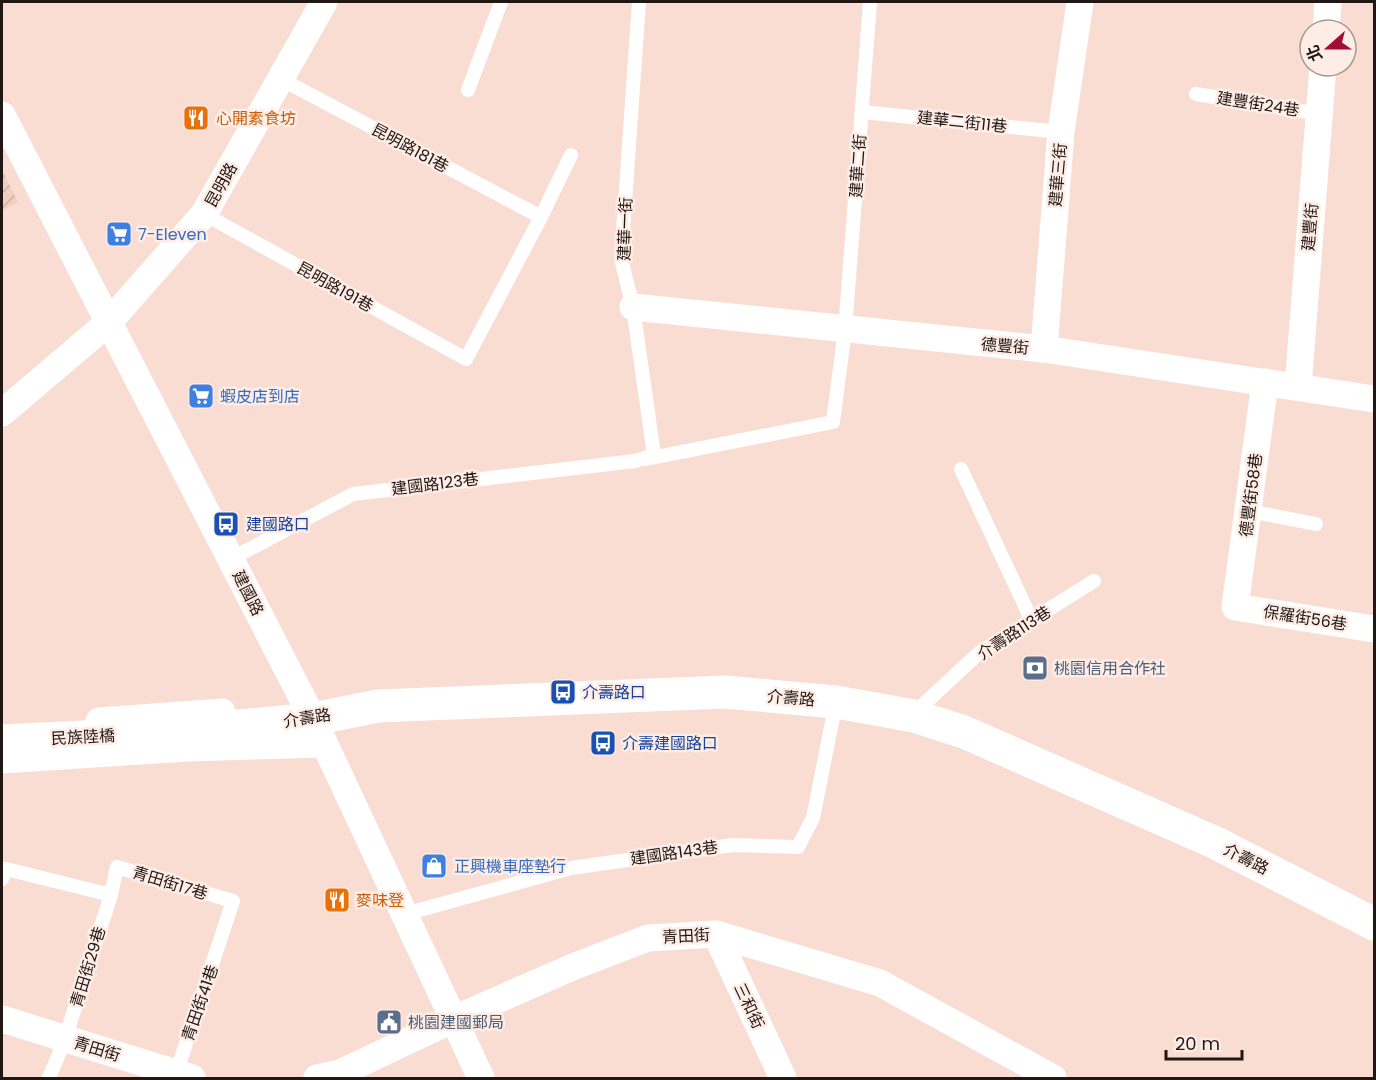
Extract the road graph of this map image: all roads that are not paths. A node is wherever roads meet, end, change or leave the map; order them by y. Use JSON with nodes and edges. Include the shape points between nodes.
{"nodes":[{"id":1,"x":324,"y":2,"type":"edge"},
{"id":2,"x":501,"y":2,"type":"edge"},
{"id":3,"x":639,"y":2,"type":"edge"},
{"id":4,"x":870,"y":2,"type":"edge"},
{"id":5,"x":1073,"y":2,"type":"edge"},
{"id":6,"x":1080,"y":2,"type":"edge"},
{"id":7,"x":1328,"y":2,"type":"edge"},
{"id":8,"x":1327,"y":18,"type":"edge"},
{"id":9,"x":279,"y":78,"type":"junction"},
{"id":10,"x":1322,"y":78,"type":"edge"},
{"id":11,"x":468,"y":90,"type":"dead end"},
{"id":12,"x":1196,"y":94,"type":"dead end"},
{"id":13,"x":862,"y":112,"type":"junction"},
{"id":14,"x":1320,"y":114,"type":"junction"},
{"id":15,"x":2,"y":115,"type":"edge"},
{"id":16,"x":1062,"y":132,"type":"junction"},
{"id":17,"x":571,"y":154,"type":"dead end"},
{"id":18,"x":204,"y":214,"type":"junction"},
{"id":19,"x":541,"y":217,"type":"junction"},
{"id":20,"x":633,"y":307,"type":"junction"},
{"id":21,"x":109,"y":322,"type":"junction"},
{"id":22,"x":845,"y":330,"type":"junction"},
{"id":23,"x":1044,"y":350,"type":"junction"},
{"id":24,"x":1265,"y":382,"type":"junction"},
{"id":25,"x":1298,"y":387,"type":"junction"},
{"id":26,"x":1374,"y":399,"type":"edge"},
{"id":27,"x":2,"y":413,"type":"edge"},
{"id":28,"x":654,"y":455,"type":"joint"},
{"id":29,"x":635,"y":461,"type":"junction"},
{"id":30,"x":961,"y":469,"type":"dead end"},
{"id":31,"x":1249,"y":511,"type":"junction"},
{"id":32,"x":1316,"y":524,"type":"dead end"},
{"id":33,"x":231,"y":559,"type":"junction"},
{"id":34,"x":1094,"y":581,"type":"dead end"},
{"id":35,"x":1235,"y":607,"type":"joint"},
{"id":36,"x":1032,"y":621,"type":"junction"},
{"id":37,"x":1374,"y":629,"type":"edge"},
{"id":38,"x":836,"y":702,"type":"junction"},
{"id":39,"x":914,"y":717,"type":"junction"},
{"id":40,"x":315,"y":723,"type":"junction"},
{"id":41,"x":2,"y":729,"type":"edge"},
{"id":42,"x":164,"y":733,"type":"joint"},
{"id":43,"x":2,"y":741,"type":"edge"},
{"id":44,"x":2,"y":760,"type":"edge"},
{"id":45,"x":2,"y":879,"type":"edge"},
{"id":46,"x":111,"y":895,"type":"junction"},
{"id":47,"x":405,"y":914,"type":"junction"},
{"id":48,"x":1374,"y":924,"type":"edge"},
{"id":49,"x":224,"y":932,"type":"joint"},
{"id":50,"x":716,"y":934,"type":"junction"},
{"id":51,"x":2,"y":1019,"type":"edge"},
{"id":52,"x":454,"y":1019,"type":"junction"},
{"id":53,"x":65,"y":1039,"type":"junction"},
{"id":54,"x":181,"y":1077,"type":"edge"},
{"id":55,"x":49,"y":1078,"type":"edge"},
{"id":56,"x":316,"y":1078,"type":"edge"},
{"id":57,"x":482,"y":1078,"type":"edge"},
{"id":58,"x":783,"y":1078,"type":"edge"},
{"id":59,"x":1053,"y":1078,"type":"edge"}],
"edges":[{"from":1,"to":9,"type":"street","name":"昆明路"},
{"from":2,"to":11,"type":"lane"},
{"from":3,"to":20,"type":"lane","name":"建華一街","via":[[621,259]]},
{"from":4,"to":13,"type":"lane","name":"建華二街"},
{"from":5,"to":6,"type":"lane"},
{"from":6,"to":16,"type":"street","name":"建華三街"},
{"from":7,"to":8,"type":"street"},
{"from":9,"to":18,"type":"street","name":"昆明路"},
{"from":9,"to":19,"type":"lane","name":"昆明路181巷"},
{"from":10,"to":14,"type":"street","name":"建豐街"},
{"from":12,"to":14,"type":"lane","name":"建豐街24巷"},
{"from":13,"to":16,"type":"lane","name":"建華二街11巷"},
{"from":13,"to":22,"type":"lane","name":"建華二街"},
{"from":14,"to":25,"type":"street","name":"建豐街"},
{"from":15,"to":21,"type":"street","name":"建國路"},
{"from":16,"to":23,"type":"street","name":"建華三街"},
{"from":17,"to":19,"type":"lane"},
{"from":18,"to":19,"type":"lane","name":"昆明路191巷","via":[[466,359]]},
{"from":18,"to":21,"type":"street","name":"昆明路"},
{"from":20,"to":22,"type":"street","name":"德豐街"},
{"from":20,"to":28,"type":"lane","name":"建華一街"},
{"from":21,"to":27,"type":"street","name":"昆明路"},
{"from":21,"to":33,"type":"street","name":"建國路"},
{"from":22,"to":23,"type":"street","name":"德豐街"},
{"from":22,"to":29,"type":"lane","name":"建華二街","via":[[833,422]]},
{"from":23,"to":24,"type":"street","name":"德豐街"},
{"from":24,"to":25,"type":"street","name":"德豐街"},
{"from":24,"to":31,"type":"street","name":"德豐街58巷"},
{"from":25,"to":26,"type":"street","name":"德豐街"},
{"from":28,"to":29,"type":"lane","name":"建國路123巷"},
{"from":29,"to":33,"type":"lane","name":"建國路123巷","via":[[353,494]]},
{"from":30,"to":36,"type":"lane"},
{"from":31,"to":32,"type":"lane"},
{"from":31,"to":35,"type":"street","name":"德豐街58巷"},
{"from":33,"to":40,"type":"street","name":"建國路"},
{"from":34,"to":36,"type":"lane","name":"介壽路113巷"},
{"from":35,"to":37,"type":"street","name":"保羅街56巷"},
{"from":36,"to":39,"type":"lane","name":"介壽路113巷","via":[[980,653]]},
{"from":38,"to":39,"type":"street","name":"介壽路"},
{"from":38,"to":40,"type":"street","name":"介壽路","via":[[725,692],[378,706]]},
{"from":38,"to":47,"type":"lane","name":"建國路143巷","via":[[813,818],[798,847],[733,845],[571,868]]},
{"from":39,"to":48,"type":"street","name":"介壽路","via":[[964,732],[1216,843]]},
{"from":40,"to":41,"type":"street","name":"介壽路","via":[[164,716]]},
{"from":40,"to":42,"type":"street","name":"介壽路"},
{"from":40,"to":44,"type":"street","name":"介壽路","via":[[187,748]]},
{"from":40,"to":47,"type":"street","name":"建國路"},
{"from":42,"to":43,"type":"street","name":"民族陸橋"},
{"from":45,"to":46,"type":"lane","name":"青田街17巷","via":[[6,869]]},
{"from":46,"to":49,"type":"lane","name":"青田街17巷","via":[[117,867],[232,901]]},
{"from":46,"to":53,"type":"lane","name":"青田街29巷"},
{"from":47,"to":52,"type":"street","name":"建國路"},
{"from":49,"to":54,"type":"lane","name":"青田街41巷"},
{"from":50,"to":52,"type":"street","name":"青田街","via":[[648,938]]},
{"from":50,"to":58,"type":"street","name":"三和街"},
{"from":50,"to":59,"type":"street","name":"青田街","via":[[880,983]]},
{"from":51,"to":53,"type":"street","name":"青田街"},
{"from":52,"to":56,"type":"street","name":"青田街","via":[[340,1073]]},
{"from":52,"to":57,"type":"street","name":"建國路"},
{"from":53,"to":54,"type":"street","name":"青田街"},
{"from":53,"to":55,"type":"lane","name":"青田街29巷"}]}
